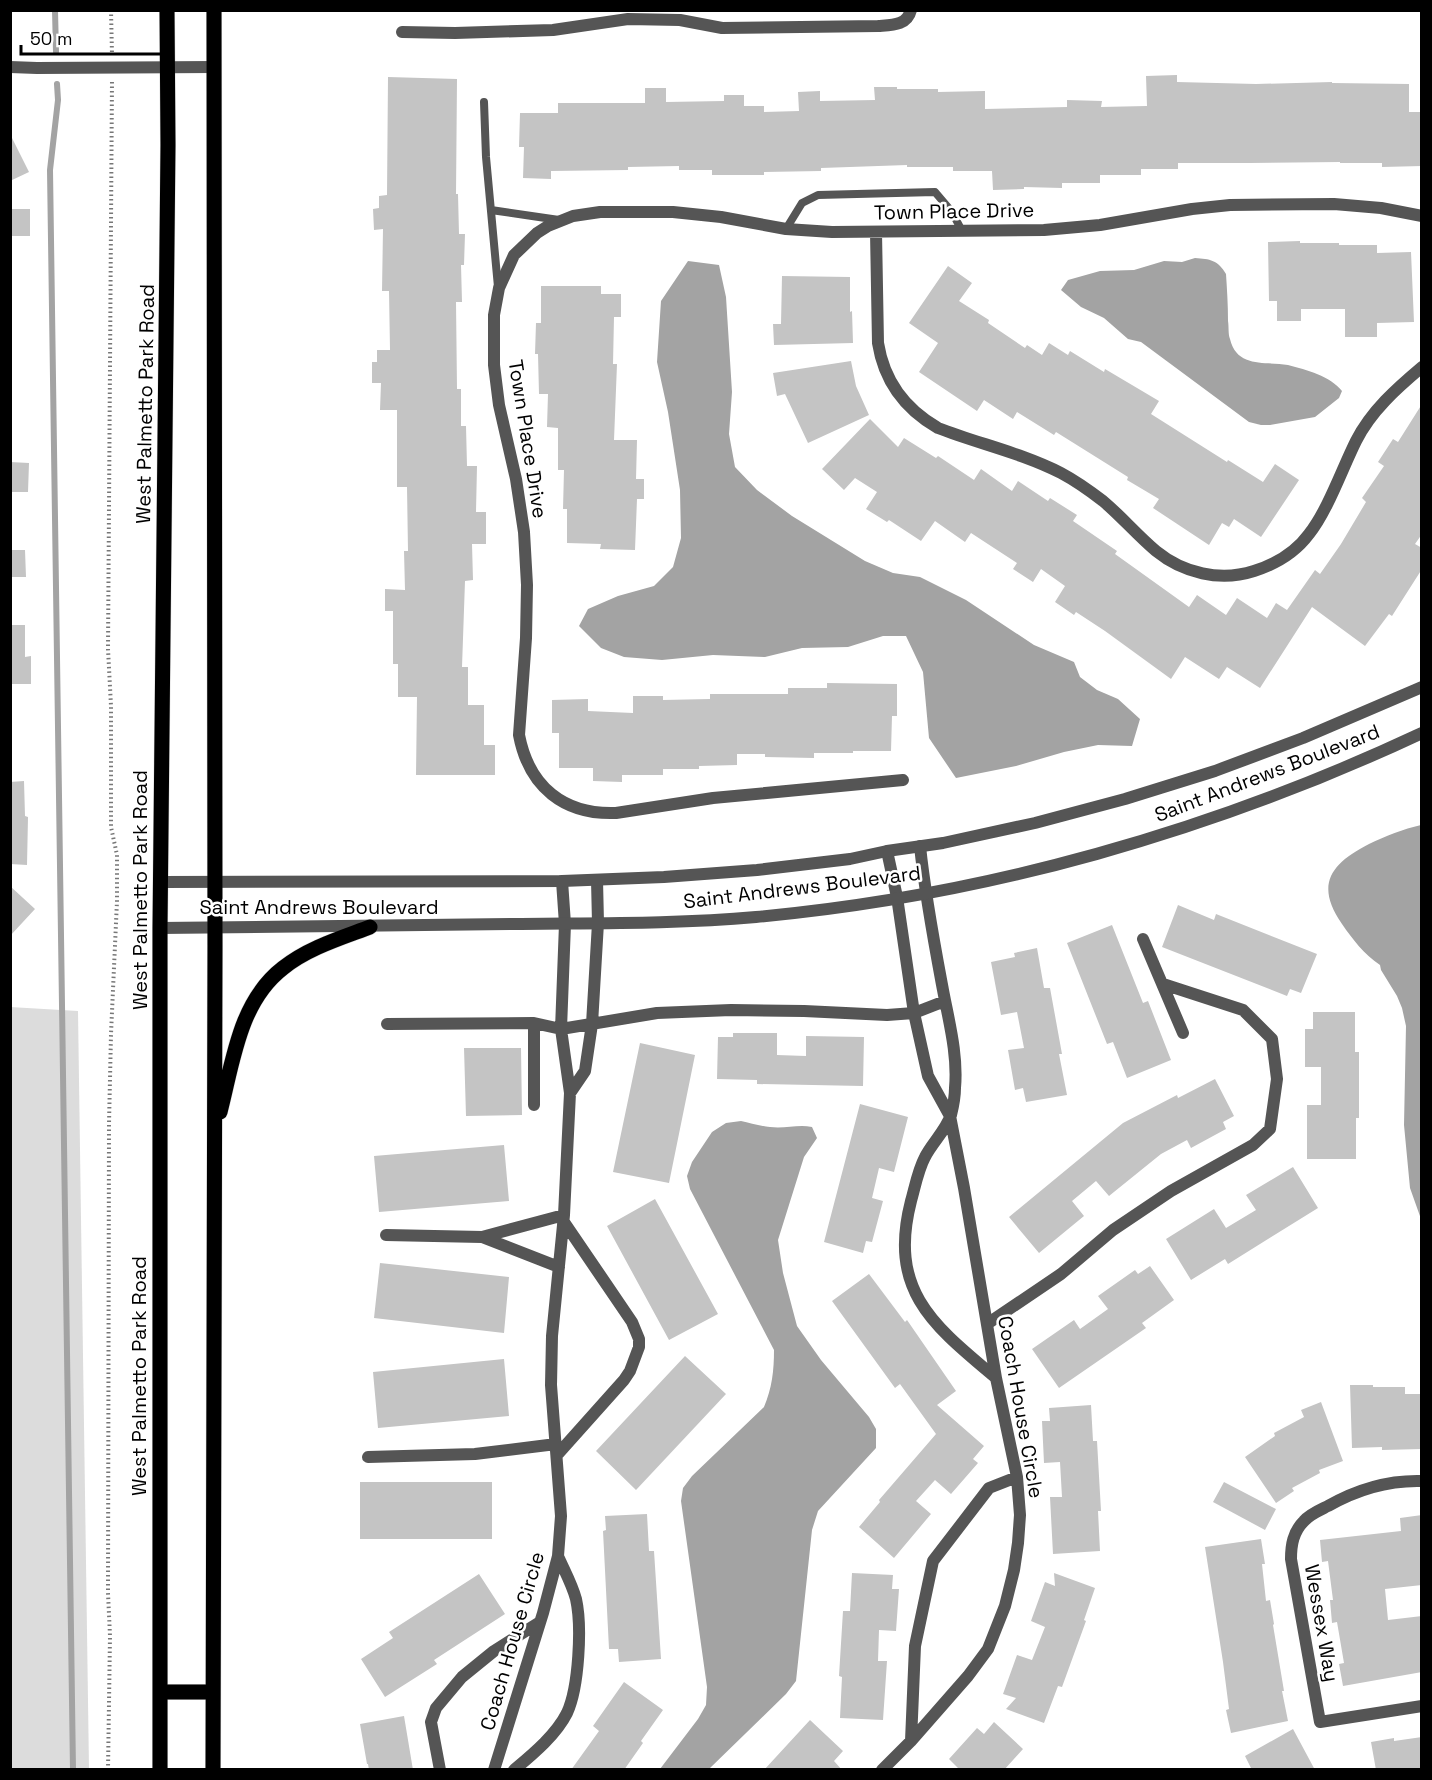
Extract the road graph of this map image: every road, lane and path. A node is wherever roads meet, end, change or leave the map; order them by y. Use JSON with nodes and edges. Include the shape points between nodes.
{"nodes":[{"id":1,"x":111,"y":10,"type":"edge"},
{"id":2,"x":168,"y":10,"type":"edge"},
{"id":3,"x":214,"y":10,"type":"edge"},
{"id":4,"x":911,"y":10,"type":"edge"},
{"id":5,"x":402,"y":32,"type":"dead end"},
{"id":6,"x":112,"y":52,"type":"dead end"},
{"id":7,"x":10,"y":67,"type":"edge"},
{"id":8,"x":168,"y":67,"type":"junction"},
{"id":9,"x":215,"y":67,"type":"junction"},
{"id":10,"x":112,"y":82,"type":"dead end"},
{"id":11,"x":484,"y":102,"type":"dead end"},
{"id":12,"x":491,"y":210,"type":"junction"},
{"id":13,"x":1422,"y":216,"type":"edge"},
{"id":14,"x":560,"y":220,"type":"junction"},
{"id":15,"x":786,"y":229,"type":"junction"},
{"id":16,"x":962,"y":231,"type":"junction"},
{"id":17,"x":876,"y":232,"type":"junction"},
{"id":18,"x":499,"y":288,"type":"junction"},
{"id":19,"x":1422,"y":367,"type":"edge"},
{"id":20,"x":1422,"y":687,"type":"edge"},
{"id":21,"x":1422,"y":733,"type":"edge"},
{"id":22,"x":903,"y":780,"type":"dead end"},
{"id":23,"x":920,"y":846,"type":"junction"},
{"id":24,"x":887,"y":850,"type":"junction"},
{"id":25,"x":597,"y":880,"type":"junction"},
{"id":26,"x":215,"y":881,"type":"junction"},
{"id":27,"x":562,"y":881,"type":"junction"},
{"id":28,"x":161,"y":882,"type":"junction"},
{"id":29,"x":924,"y":893,"type":"junction"},
{"id":30,"x":897,"y":897,"type":"junction"},
{"id":31,"x":597,"y":923,"type":"junction"},
{"id":32,"x":565,"y":924,"type":"junction"},
{"id":33,"x":215,"y":927,"type":"junction"},
{"id":34,"x":370,"y":927,"type":"junction"},
{"id":35,"x":160,"y":928,"type":"junction"},
{"id":36,"x":1143,"y":939,"type":"dead end"},
{"id":37,"x":1163,"y":984,"type":"junction"},
{"id":38,"x":945,"y":1001,"type":"junction"},
{"id":39,"x":914,"y":1013,"type":"junction"},
{"id":40,"x":534,"y":1023,"type":"junction"},
{"id":41,"x":387,"y":1024,"type":"dead end"},
{"id":42,"x":592,"y":1024,"type":"junction"},
{"id":43,"x":561,"y":1029,"type":"junction"},
{"id":44,"x":1183,"y":1033,"type":"dead end"},
{"id":45,"x":570,"y":1093,"type":"junction"},
{"id":46,"x":534,"y":1105,"type":"dead end"},
{"id":47,"x":950,"y":1116,"type":"junction"},
{"id":48,"x":214,"y":1136,"type":"junction"},
{"id":49,"x":564,"y":1218,"type":"junction"},
{"id":50,"x":386,"y":1235,"type":"dead end"},
{"id":51,"x":482,"y":1237,"type":"junction"},
{"id":52,"x":559,"y":1267,"type":"junction"},
{"id":53,"x":987,"y":1324,"type":"junction"},
{"id":54,"x":996,"y":1378,"type":"junction"},
{"id":55,"x":557,"y":1450,"type":"junction"},
{"id":56,"x":368,"y":1457,"type":"dead end"},
{"id":57,"x":1017,"y":1477,"type":"junction"},
{"id":58,"x":1422,"y":1481,"type":"edge"},
{"id":59,"x":558,"y":1557,"type":"junction"},
{"id":60,"x":540,"y":1622,"type":"junction"},
{"id":61,"x":160,"y":1692,"type":"junction"},
{"id":62,"x":213,"y":1692,"type":"junction"},
{"id":63,"x":1422,"y":1706,"type":"edge"},
{"id":64,"x":911,"y":1741,"type":"junction"},
{"id":65,"x":108,"y":1770,"type":"edge"},
{"id":66,"x":160,"y":1770,"type":"edge"},
{"id":67,"x":213,"y":1770,"type":"edge"},
{"id":68,"x":440,"y":1770,"type":"edge"},
{"id":69,"x":494,"y":1770,"type":"edge"},
{"id":70,"x":514,"y":1770,"type":"edge"},
{"id":71,"x":882,"y":1770,"type":"edge"}],
"edges":[{"from":1,"to":6,"type":"path"},
{"from":2,"to":8,"type":"main road","name":"West Palmetto Park Road"},
{"from":3,"to":9,"type":"main road"},
{"from":4,"to":5,"type":"street","via":[[910,16],[899,24],[878,26],[722,28],[680,20],[627,19],[553,30]]},
{"from":7,"to":8,"type":"street"},
{"from":8,"to":9,"type":"street"},
{"from":8,"to":28,"type":"main road","name":"West Palmetto Park Road"},
{"from":9,"to":26,"type":"main road"},
{"from":10,"to":65,"type":"path","via":[[108,649],[111,828],[117,855],[117,901],[109,1124]]},
{"from":11,"to":12,"type":"lane"},
{"from":12,"to":14,"type":"lane"},
{"from":12,"to":18,"type":"lane"},
{"from":13,"to":16,"type":"street","name":"Town Place Drive","via":[[1334,204],[1230,205],[1100,225]]},
{"from":14,"to":15,"type":"street","name":"Town Place Drive","via":[[593,212],[673,212]]},
{"from":14,"to":18,"type":"street","name":"Town Place Drive","via":[[537,233],[514,255]]},
{"from":15,"to":16,"type":"lane","via":[[802,203],[818,195],[935,192]]},
{"from":15,"to":17,"type":"street","name":"Town Place Drive"},
{"from":16,"to":17,"type":"street","name":"Town Place Drive"},
{"from":17,"to":19,"type":"street","via":[[879,350],[890,382],[906,404],[938,428],[1032,459],[1062,474],[1104,502],[1156,551],[1192,571],[1246,574],[1278,561],[1300,545],[1317,524],[1357,438],[1397,388]]},
{"from":18,"to":22,"type":"street","name":"Town Place Drive","via":[[494,315],[494,365],[524,532],[527,585],[519,735],[527,763],[543,787],[573,807],[616,813],[713,798]]},
{"from":20,"to":23,"type":"street","name":"Saint Andrews Boulevard","via":[[1215,771],[1035,823]]},
{"from":21,"to":29,"type":"street","name":"Saint Andrews Boulevard","via":[[1304,784],[1126,846]]},
{"from":23,"to":24,"type":"street","name":"Saint Andrews Boulevard"},
{"from":23,"to":29,"type":"street","name":"Coach House Circle"},
{"from":24,"to":25,"type":"street","name":"Saint Andrews Boulevard","via":[[850,859],[757,870]]},
{"from":24,"to":30,"type":"street","name":"Coach House Circle"},
{"from":25,"to":27,"type":"street","name":"Saint Andrews Boulevard"},
{"from":25,"to":31,"type":"street","name":"Coach House Circle"},
{"from":26,"to":27,"type":"street","name":"Saint Andrews Boulevard"},
{"from":26,"to":28,"type":"street","name":"Saint Andrews Boulevard"},
{"from":26,"to":33,"type":"main road"},
{"from":27,"to":32,"type":"street","name":"Coach House Circle"},
{"from":28,"to":35,"type":"main road","name":"West Palmetto Park Road"},
{"from":29,"to":30,"type":"street","name":"Saint Andrews Boulevard"},
{"from":29,"to":38,"type":"street","name":"Coach House Circle"},
{"from":30,"to":31,"type":"street","name":"Saint Andrews Boulevard","via":[[758,916]]},
{"from":30,"to":39,"type":"street","name":"Coach House Circle"},
{"from":31,"to":32,"type":"street","name":"Saint Andrews Boulevard"},
{"from":31,"to":42,"type":"street","name":"Coach House Circle"},
{"from":32,"to":34,"type":"street","name":"Saint Andrews Boulevard"},
{"from":32,"to":43,"type":"street","name":"Coach House Circle"},
{"from":33,"to":34,"type":"street","name":"Saint Andrews Boulevard"},
{"from":33,"to":35,"type":"street","name":"Saint Andrews Boulevard"},
{"from":33,"to":48,"type":"main road"},
{"from":34,"to":48,"type":"main road","via":[[299,957],[263,988],[244,1022]]},
{"from":35,"to":61,"type":"main road","name":"West Palmetto Park Road"},
{"from":36,"to":37,"type":"street"},
{"from":37,"to":44,"type":"street"},
{"from":37,"to":53,"type":"street","via":[[1243,1010],[1272,1039],[1277,1079],[1270,1129],[1253,1145],[1171,1191],[1113,1230],[1061,1274]]},
{"from":38,"to":39,"type":"street"},
{"from":38,"to":47,"type":"street","name":"Coach House Circle","via":[[956,1054]]},
{"from":39,"to":42,"type":"street","via":[[731,1010],[657,1014]]},
{"from":39,"to":47,"type":"street","name":"Coach House Circle","via":[[928,1077]]},
{"from":40,"to":41,"type":"street"},
{"from":40,"to":43,"type":"street"},
{"from":40,"to":46,"type":"street"},
{"from":42,"to":43,"type":"street"},
{"from":42,"to":45,"type":"street","name":"Coach House Circle","via":[[585,1071]]},
{"from":43,"to":45,"type":"street","name":"Coach House Circle"},
{"from":45,"to":49,"type":"street","name":"Coach House Circle"},
{"from":47,"to":53,"type":"street","name":"Coach House Circle"},
{"from":47,"to":54,"type":"street","via":[[924,1158],[907,1217],[904,1251],[911,1287],[927,1313],[947,1336]]},
{"from":48,"to":62,"type":"main road"},
{"from":49,"to":51,"type":"street"},
{"from":49,"to":52,"type":"street","name":"Coach House Circle"},
{"from":49,"to":55,"type":"street","via":[[632,1322],[639,1347],[624,1380]]},
{"from":50,"to":51,"type":"street"},
{"from":51,"to":52,"type":"street"},
{"from":52,"to":55,"type":"street","name":"Coach House Circle","via":[[551,1385]]},
{"from":53,"to":54,"type":"street","name":"Coach House Circle"},
{"from":54,"to":57,"type":"street","name":"Coach House Circle"},
{"from":55,"to":56,"type":"street"},
{"from":55,"to":59,"type":"street","name":"Coach House Circle","via":[[561,1516]]},
{"from":57,"to":64,"type":"street","name":"Coach House Circle","via":[[1018,1543],[1010,1588],[988,1649]]},
{"from":57,"to":64,"type":"street","via":[[989,1488],[933,1561],[915,1646]]},
{"from":58,"to":63,"type":"street","name":"Wessex Way","via":[[1369,1488],[1316,1512],[1294,1534],[1290,1559],[1320,1722]]},
{"from":59,"to":60,"type":"street","name":"Coach House Circle"},
{"from":59,"to":70,"type":"street","via":[[576,1600],[575,1688],[557,1728]]},
{"from":60,"to":68,"type":"street","via":[[462,1677],[436,1708],[431,1722]]},
{"from":60,"to":69,"type":"street","name":"Coach House Circle"},
{"from":61,"to":62,"type":"main road"},
{"from":61,"to":66,"type":"main road","name":"West Palmetto Park Road"},
{"from":62,"to":67,"type":"main road"},
{"from":64,"to":71,"type":"street","name":"Coach House Circle"}]}
